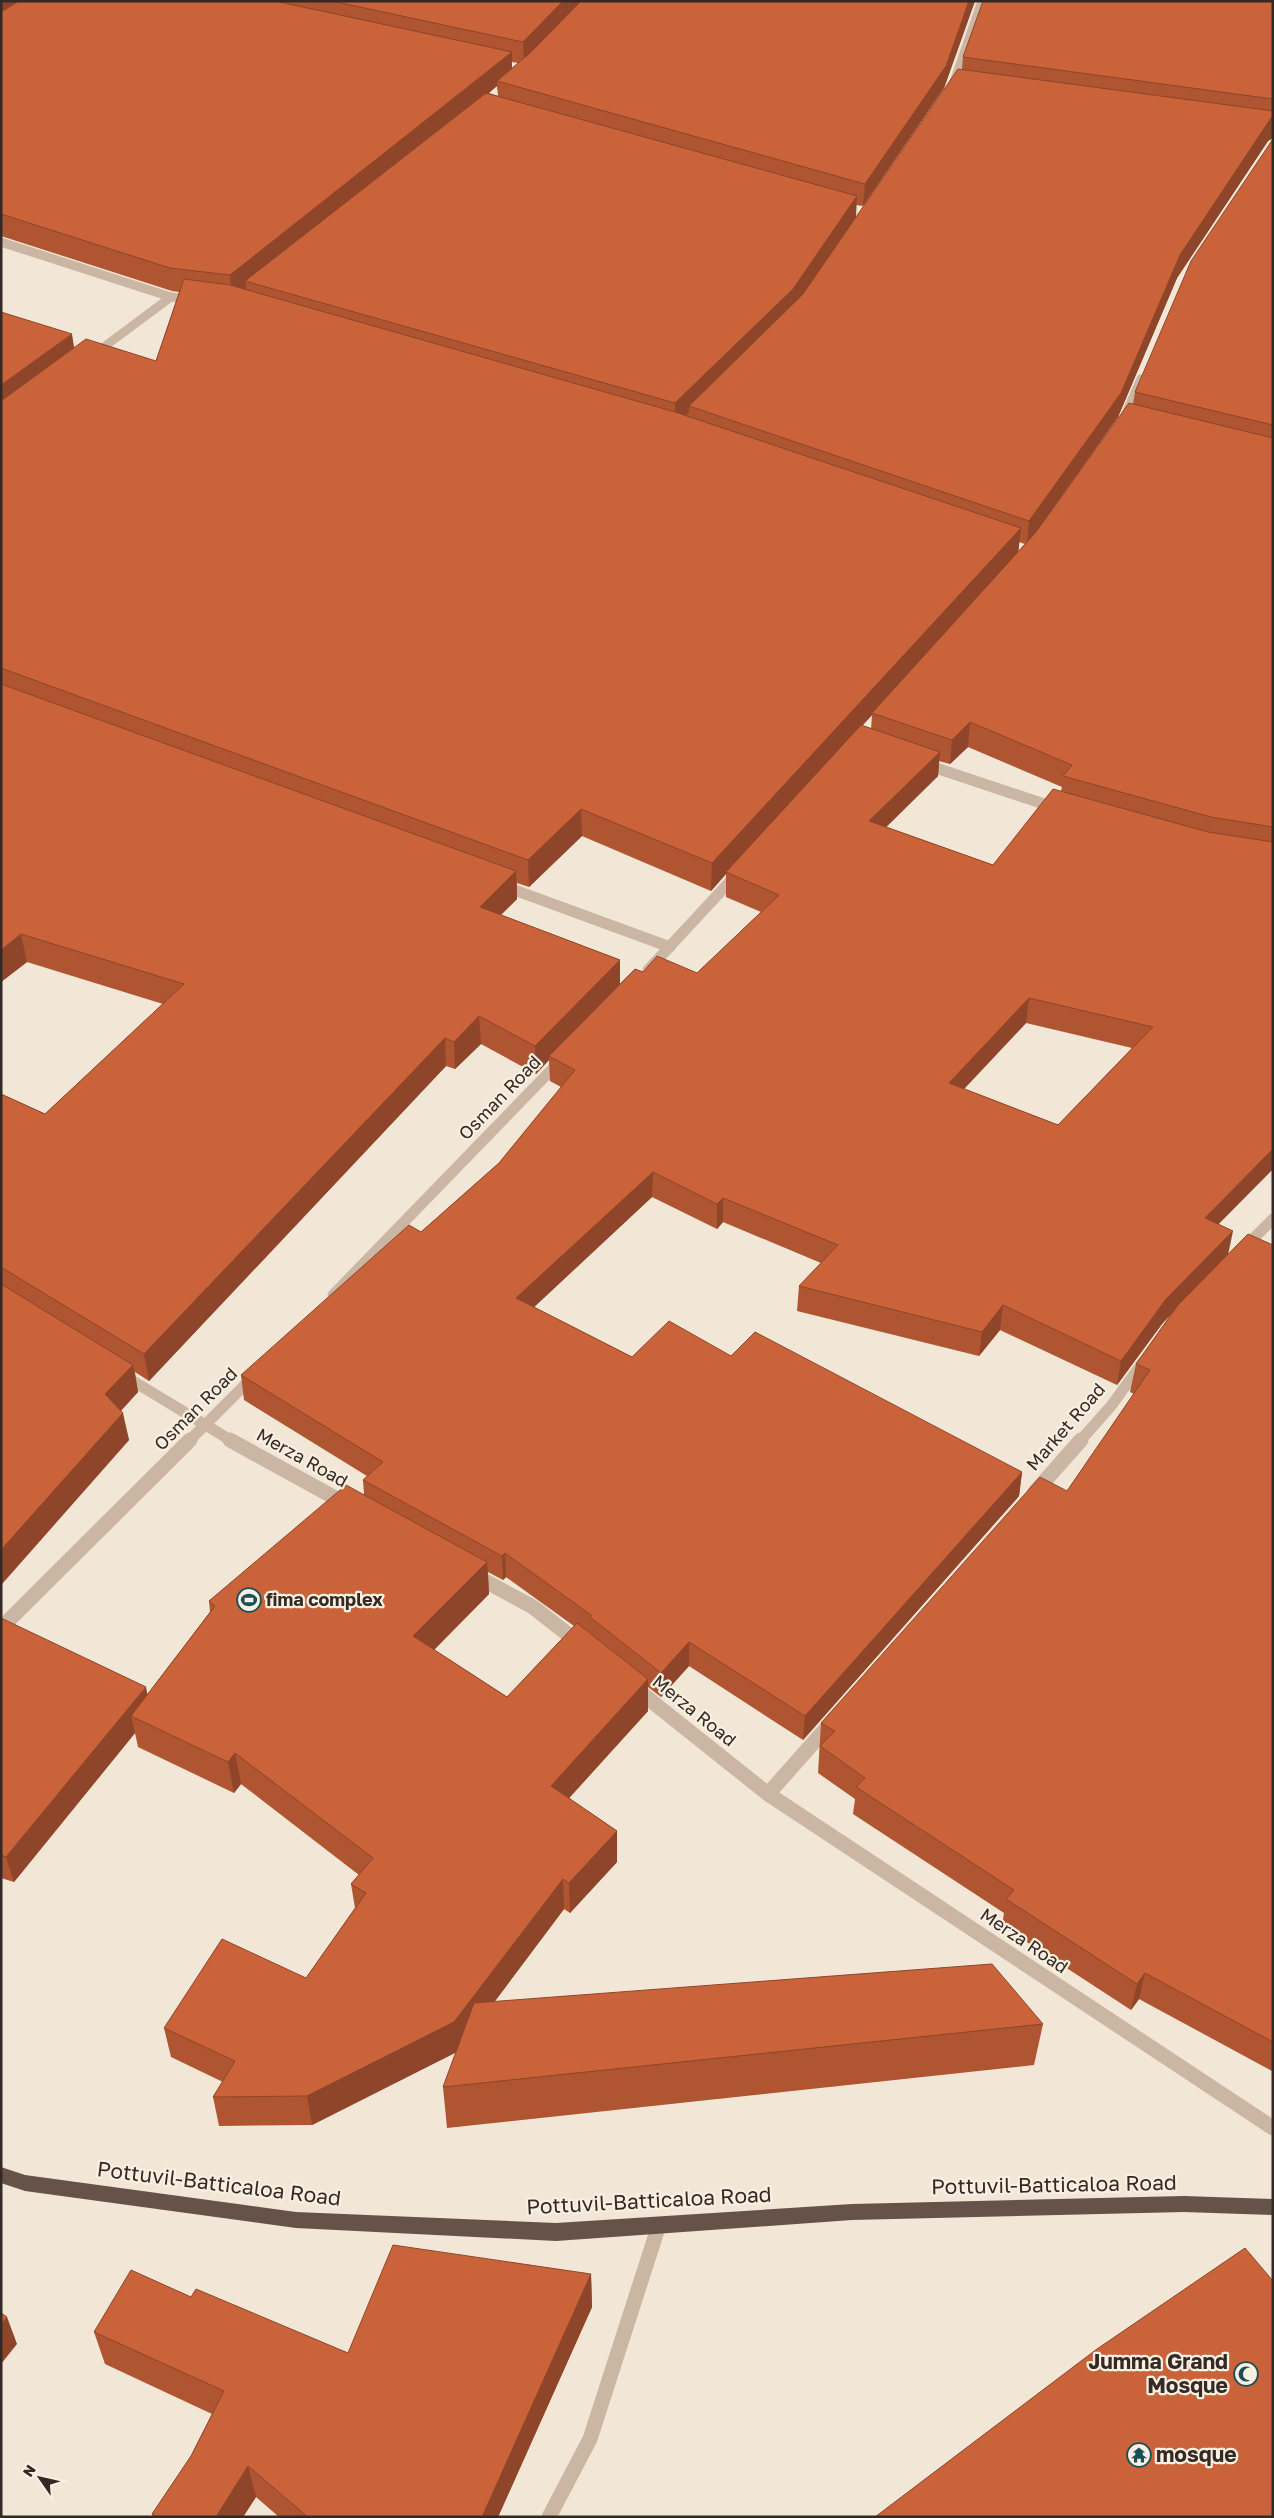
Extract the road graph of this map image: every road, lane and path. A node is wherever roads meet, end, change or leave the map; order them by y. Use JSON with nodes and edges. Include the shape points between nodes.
{"nodes":[{"id":1,"x":982,"y":1,"type":"edge"},
{"id":2,"x":962,"y":86,"type":"edge"},
{"id":3,"x":1,"y":242,"type":"edge"},
{"id":4,"x":171,"y":297,"type":"junction"},
{"id":5,"x":207,"y":302,"type":"edge"},
{"id":6,"x":86,"y":360,"type":"edge"},
{"id":7,"x":1145,"y":368,"type":"edge"},
{"id":8,"x":1124,"y":424,"type":"edge"},
{"id":9,"x":912,"y":760,"type":"edge"},
{"id":10,"x":1066,"y":810,"type":"edge"},
{"id":11,"x":744,"y":866,"type":"edge"},
{"id":12,"x":494,"y":882,"type":"edge"},
{"id":13,"x":670,"y":947,"type":"junction"},
{"id":14,"x":643,"y":976,"type":"edge"},
{"id":15,"x":566,"y":1054,"type":"edge"},
{"id":16,"x":1273,"y":1219,"type":"edge"},
{"id":17,"x":1233,"y":1260,"type":"edge"},
{"id":18,"x":323,"y":1304,"type":"edge"},
{"id":19,"x":1150,"y":1352,"type":"edge"},
{"id":20,"x":107,"y":1365,"type":"edge"},
{"id":21,"x":261,"y":1369,"type":"edge"},
{"id":22,"x":205,"y":1426,"type":"junction"},
{"id":23,"x":1025,"y":1503,"type":"edge"},
{"id":24,"x":360,"y":1512,"type":"edge"},
{"id":25,"x":464,"y":1569,"type":"edge"},
{"id":26,"x":1,"y":1628,"type":"edge"},
{"id":27,"x":588,"y":1650,"type":"edge"},
{"id":28,"x":627,"y":1682,"type":"edge"},
{"id":29,"x":840,"y":1712,"type":"edge"},
{"id":30,"x":768,"y":1794,"type":"junction"},
{"id":31,"x":1273,"y":2128,"type":"edge"},
{"id":32,"x":1,"y":2175,"type":"edge"},
{"id":33,"x":1273,"y":2208,"type":"edge"},
{"id":34,"x":659,"y":2225,"type":"junction"},
{"id":35,"x":549,"y":2517,"type":"edge"}],
"edges":[{"from":1,"to":2,"type":"street","via":[[952,88]]},
{"from":3,"to":4,"type":"street"},
{"from":4,"to":5,"type":"street"},
{"from":4,"to":6,"type":"street"},
{"from":7,"to":8,"type":"street"},
{"from":9,"to":10,"type":"street"},
{"from":11,"to":13,"type":"street"},
{"from":12,"to":13,"type":"street"},
{"from":13,"to":14,"type":"street"},
{"from":15,"to":18,"type":"street","name":"Osman Road"},
{"from":16,"to":17,"type":"street"},
{"from":19,"to":23,"type":"street","name":"Market Road","via":[[1111,1406]]},
{"from":20,"to":22,"type":"street","name":"Merza Road"},
{"from":21,"to":22,"type":"street","name":"Osman Road"},
{"from":22,"to":24,"type":"street","name":"Merza Road"},
{"from":22,"to":26,"type":"street","name":"Osman Road"},
{"from":25,"to":27,"type":"street","via":[[533,1607]]},
{"from":28,"to":30,"type":"street","name":"Merza Road"},
{"from":29,"to":30,"type":"street"},
{"from":30,"to":31,"type":"street","name":"Merza Road"},
{"from":32,"to":34,"type":"highway","name":"Pottuvil-Batticaloa Road","via":[[25,2183],[296,2220],[556,2232]]},
{"from":33,"to":34,"type":"highway","name":"Pottuvil-Batticaloa Road","via":[[1184,2204],[852,2212]]},
{"from":34,"to":35,"type":"street","via":[[590,2439]]}]}
